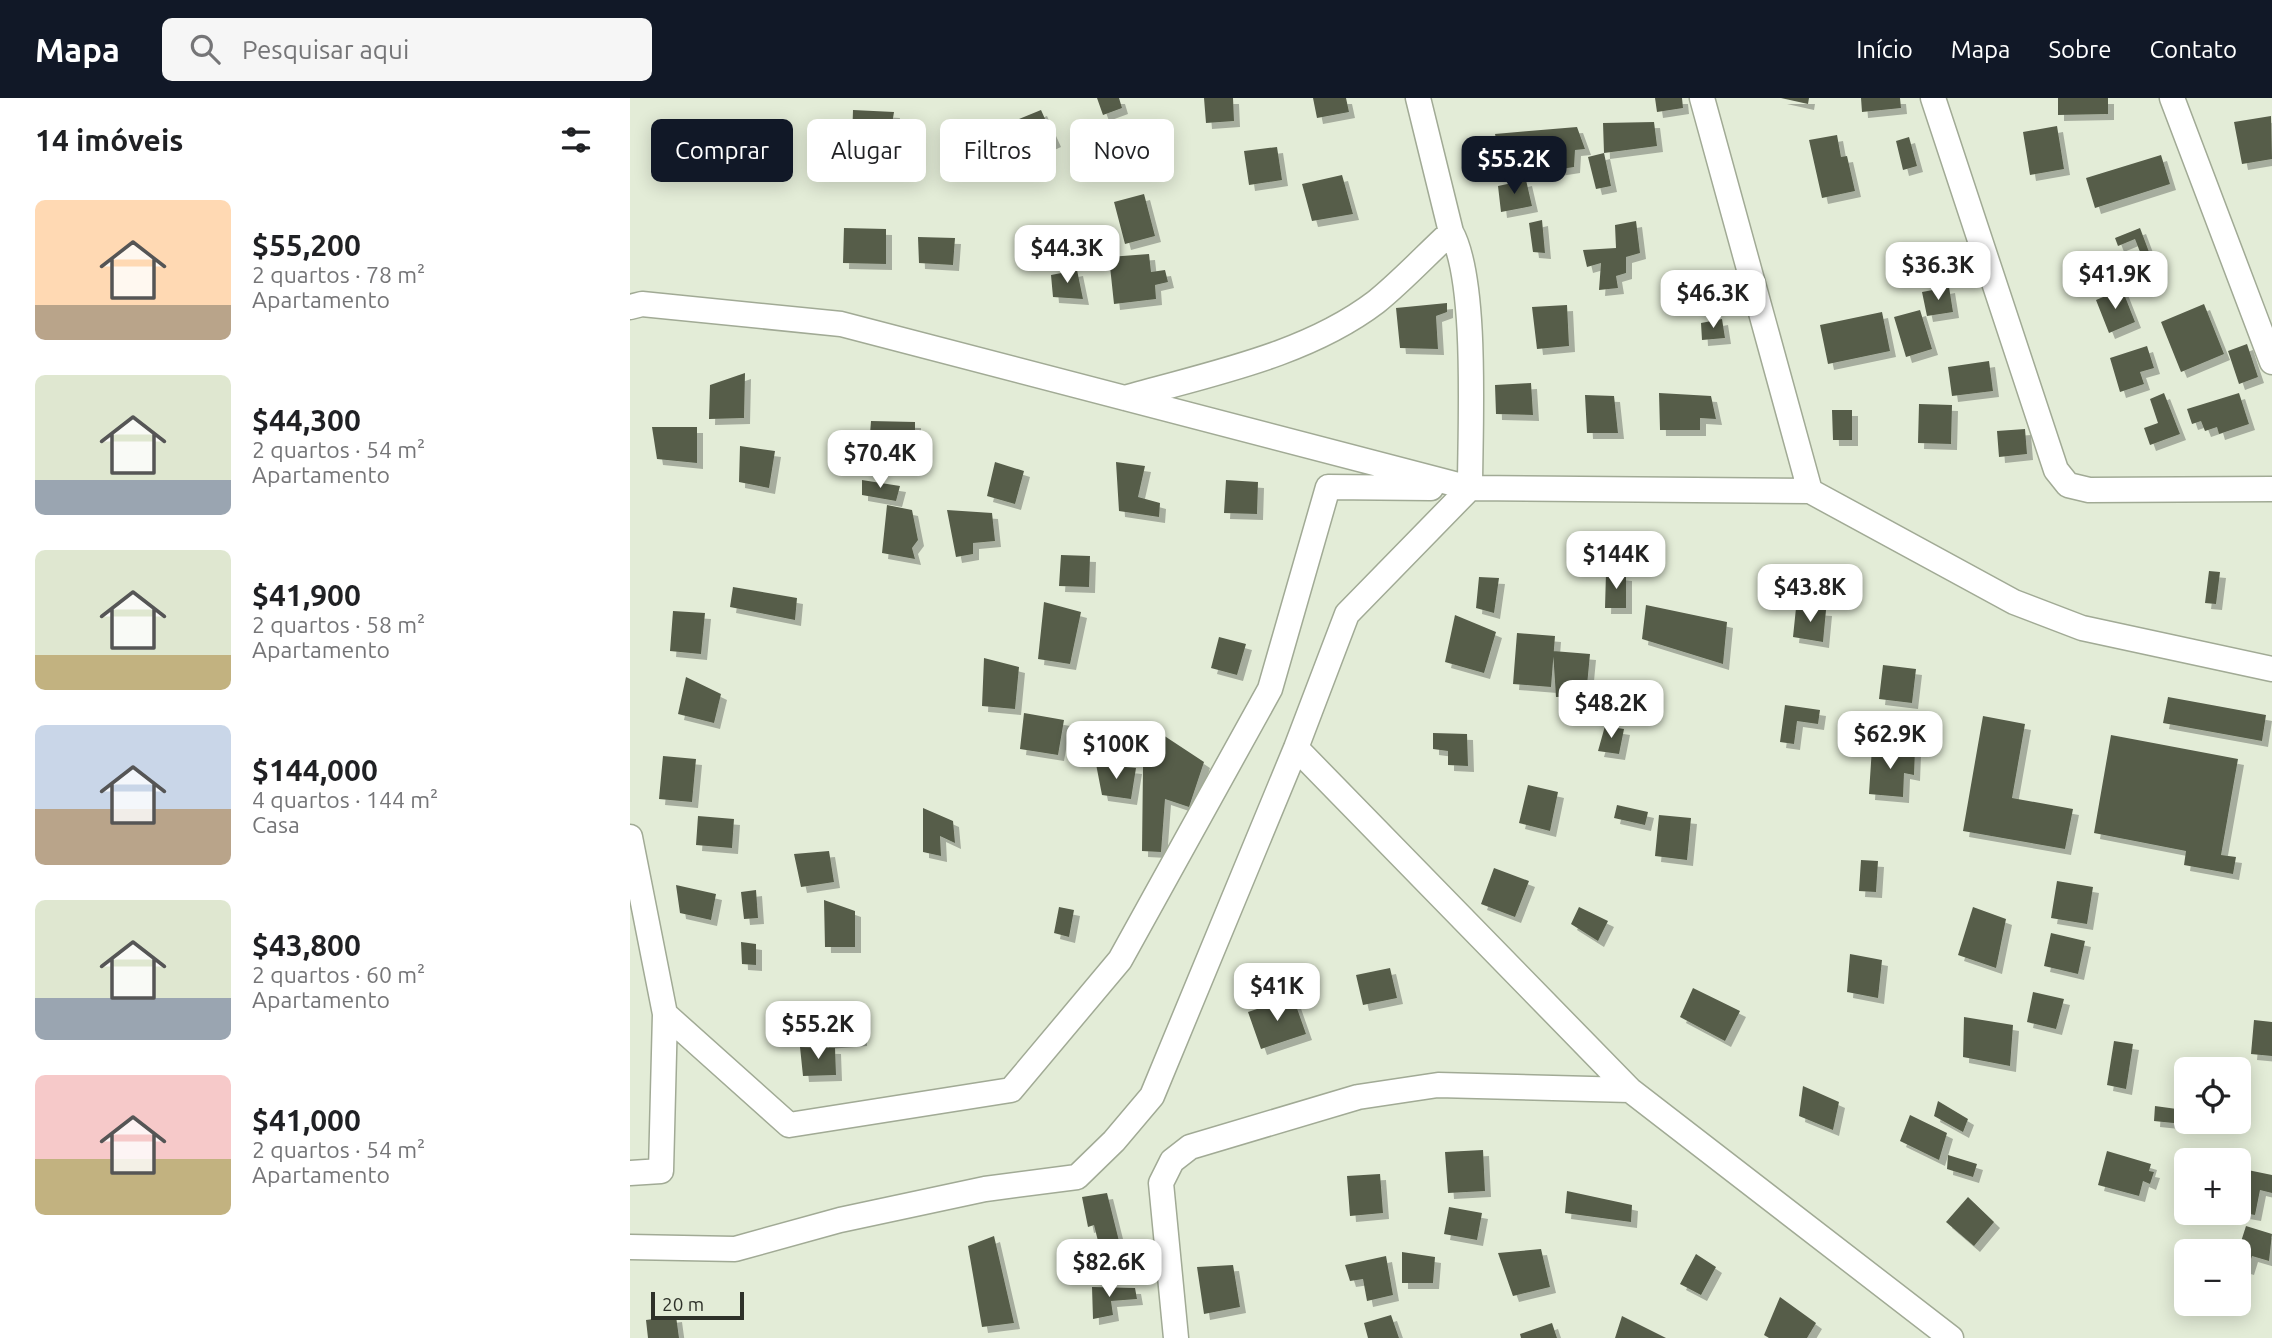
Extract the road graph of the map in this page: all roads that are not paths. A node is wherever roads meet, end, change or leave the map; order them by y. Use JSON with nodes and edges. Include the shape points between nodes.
{"nodes":[{"id":1,"x":1702,"y":98,"type":"edge"},
{"id":2,"x":1933,"y":98,"type":"edge"},
{"id":3,"x":2172,"y":98,"type":"edge"},
{"id":4,"x":1425,"y":105,"type":"edge"},
{"id":5,"x":1451,"y":232,"type":"junction"},
{"id":6,"x":630,"y":307,"type":"edge"},
{"id":7,"x":2272,"y":362,"type":"edge"},
{"id":8,"x":1124,"y":398,"type":"junction"},
{"id":9,"x":1470,"y":488,"type":"junction"},
{"id":10,"x":2272,"y":489,"type":"edge"},
{"id":11,"x":1810,"y":491,"type":"junction"},
{"id":12,"x":2272,"y":669,"type":"edge"},
{"id":13,"x":1296,"y":748,"type":"junction"},
{"id":14,"x":630,"y":837,"type":"edge"},
{"id":15,"x":665,"y":1014,"type":"junction"},
{"id":16,"x":1630,"y":1090,"type":"junction"},
{"id":17,"x":630,"y":1173,"type":"edge"},
{"id":18,"x":630,"y":1247,"type":"edge"},
{"id":19,"x":1175,"y":1338,"type":"edge"},
{"id":20,"x":1951,"y":1338,"type":"edge"}],
"edges":[{"from":1,"to":11,"type":"street"},
{"from":2,"to":10,"type":"street","via":[[2056,470],[2068,485],[2089,490]]},
{"from":3,"to":7,"type":"street"},
{"from":4,"to":5,"type":"street"},
{"from":5,"to":8,"type":"street","via":[[1375,302],[1322,333],[1258,360]]},
{"from":5,"to":9,"type":"street","via":[[1459,246],[1469,330]]},
{"from":6,"to":8,"type":"street","via":[[642,304],[841,324]]},
{"from":8,"to":9,"type":"street"},
{"from":9,"to":11,"type":"street"},
{"from":9,"to":13,"type":"street","via":[[1347,614]]},
{"from":9,"to":15,"type":"street","via":[[1328,487],[1270,689],[1120,960],[1012,1090],[789,1125]]},
{"from":11,"to":12,"type":"street","via":[[2014,602],[2082,628]]},
{"from":13,"to":16,"type":"street"},
{"from":13,"to":18,"type":"street","via":[[1152,1096],[1077,1177],[985,1189],[866,1214],[735,1249]]},
{"from":14,"to":15,"type":"street"},
{"from":15,"to":17,"type":"street","via":[[661,1171]]},
{"from":16,"to":19,"type":"street","via":[[1437,1085],[1358,1097],[1190,1147],[1172,1161],[1161,1183]]},
{"from":16,"to":20,"type":"street"}]}
